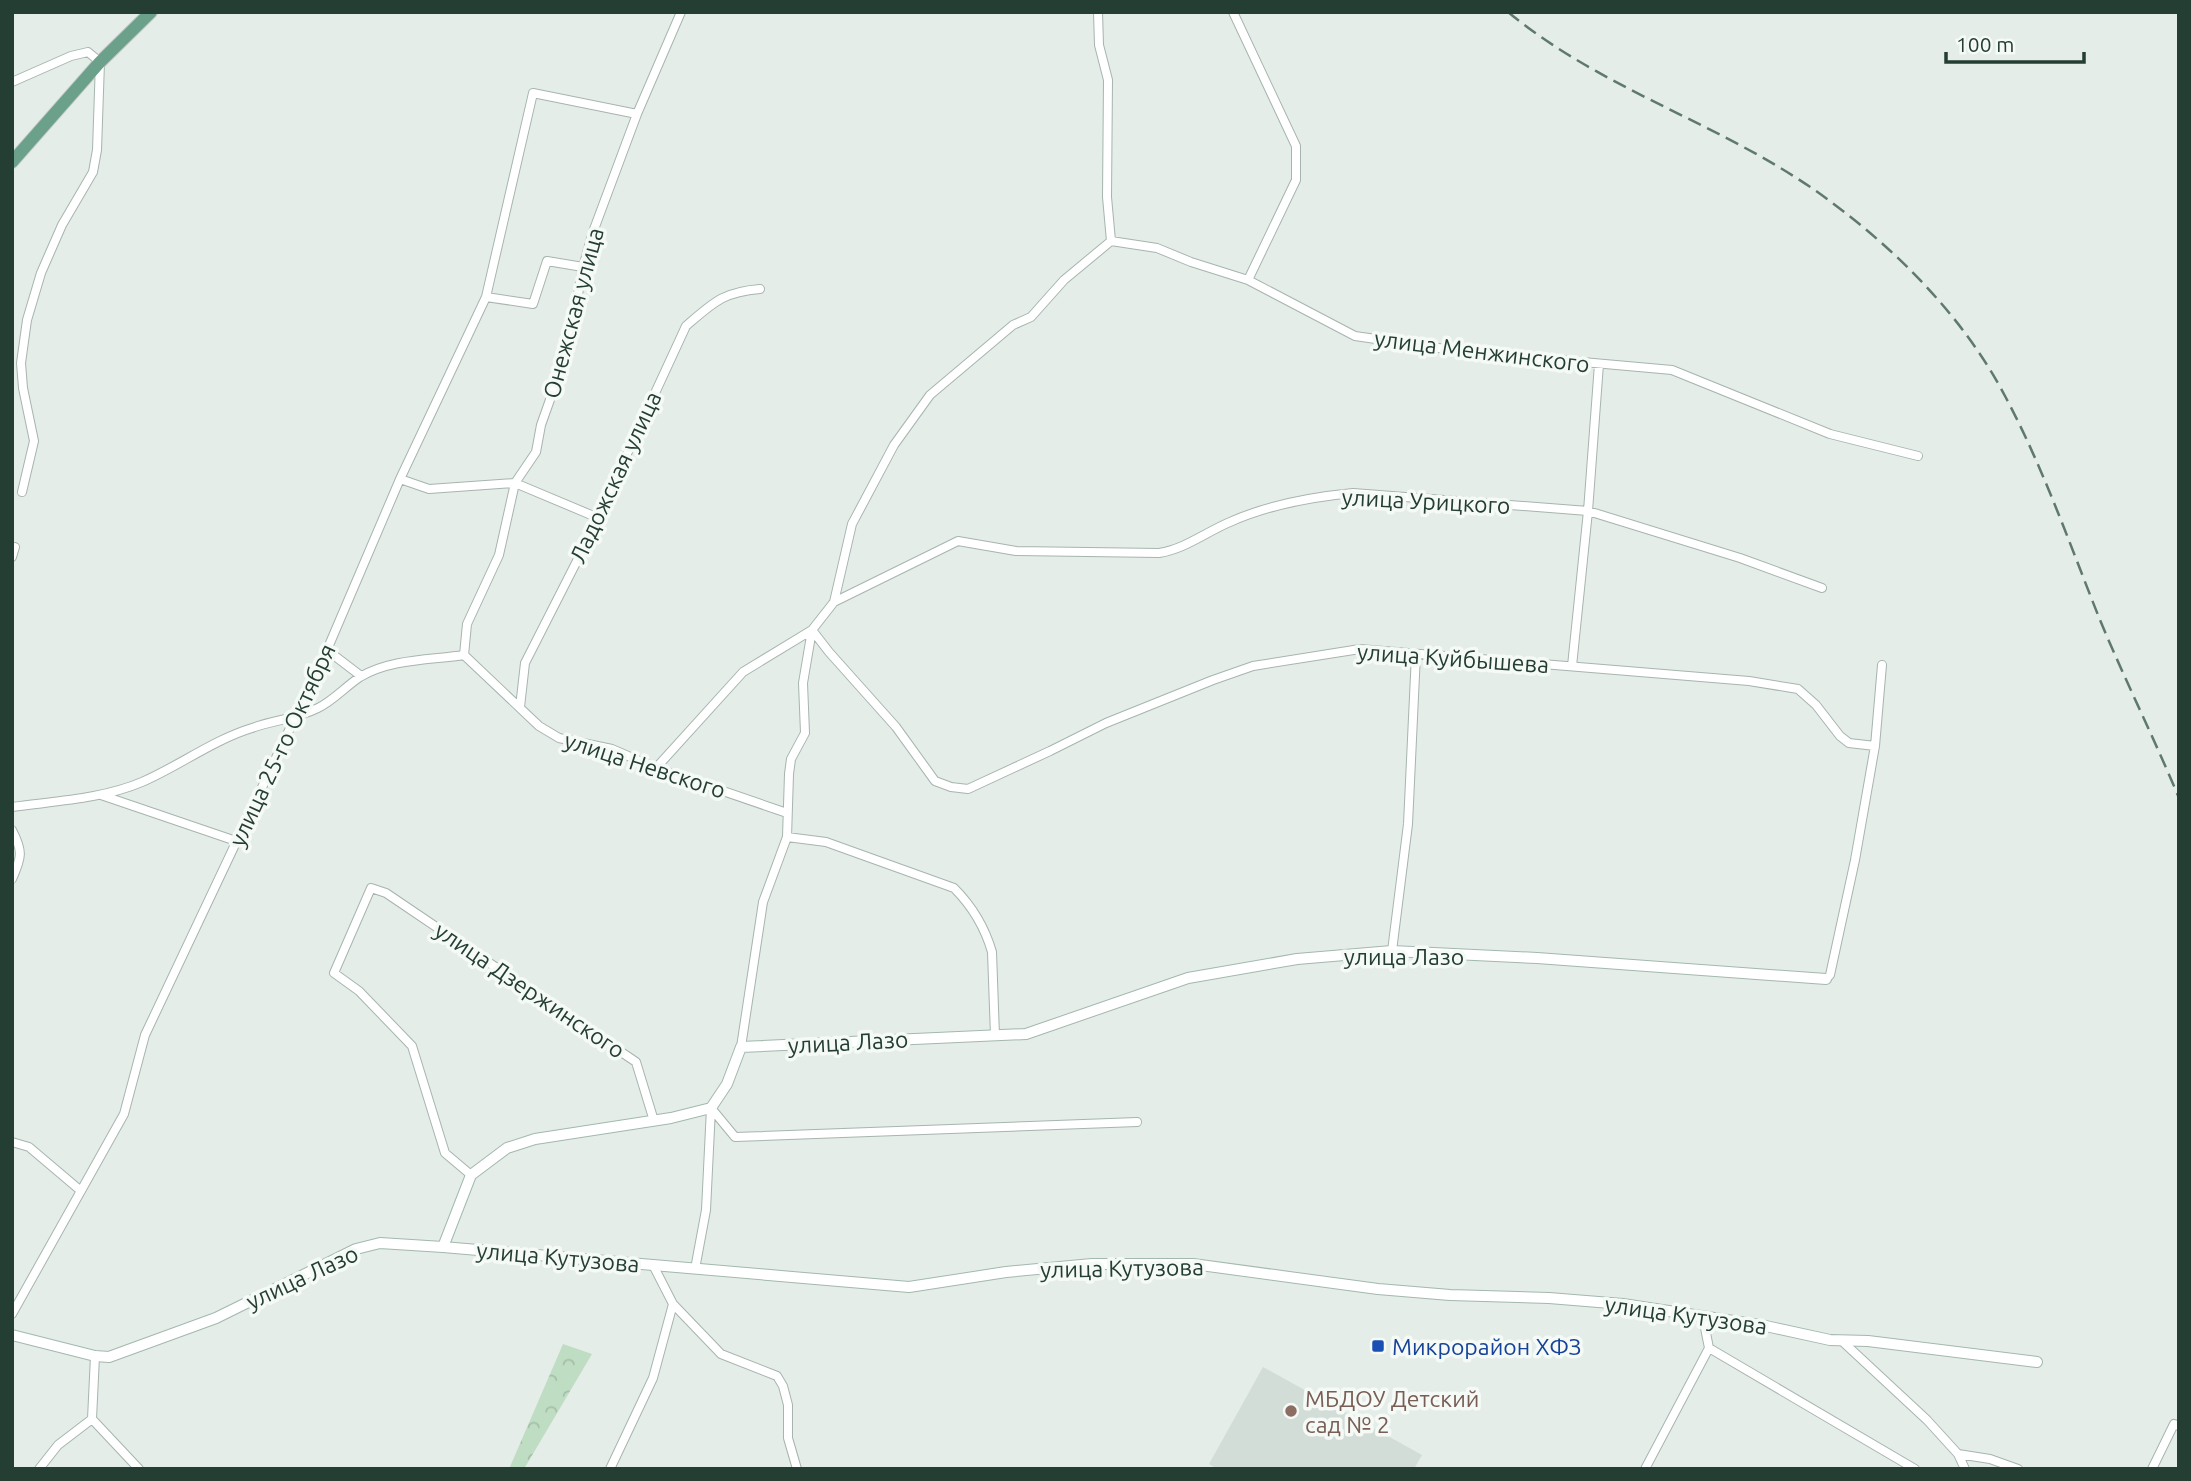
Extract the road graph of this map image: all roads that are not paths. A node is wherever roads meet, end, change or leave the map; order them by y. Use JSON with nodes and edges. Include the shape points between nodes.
{"nodes":[{"id":1,"x":151,"y":12,"type":"edge"},
{"id":2,"x":681,"y":12,"type":"edge"},
{"id":3,"x":1098,"y":12,"type":"edge"},
{"id":4,"x":1233,"y":12,"type":"edge"},
{"id":5,"x":100,"y":62,"type":"junction"},
{"id":6,"x":12,"y":82,"type":"edge"},
{"id":7,"x":637,"y":114,"type":"junction"},
{"id":8,"x":12,"y":162,"type":"edge"},
{"id":9,"x":1111,"y":241,"type":"junction"},
{"id":10,"x":583,"y":267,"type":"junction"},
{"id":11,"x":1248,"y":280,"type":"junction"},
{"id":12,"x":760,"y":289,"type":"dead end"},
{"id":13,"x":486,"y":297,"type":"junction"},
{"id":14,"x":1599,"y":364,"type":"junction"},
{"id":15,"x":1918,"y":456,"type":"dead end"},
{"id":16,"x":400,"y":479,"type":"junction"},
{"id":17,"x":515,"y":483,"type":"junction"},
{"id":18,"x":22,"y":492,"type":"dead end"},
{"id":19,"x":1588,"y":511,"type":"junction"},
{"id":20,"x":596,"y":517,"type":"junction"},
{"id":21,"x":15,"y":547,"type":"dead end"},
{"id":22,"x":12,"y":557,"type":"edge"},
{"id":23,"x":1822,"y":588,"type":"dead end"},
{"id":24,"x":834,"y":602,"type":"junction"},
{"id":25,"x":812,"y":630,"type":"junction"},
{"id":26,"x":327,"y":650,"type":"junction"},
{"id":27,"x":1416,"y":654,"type":"junction"},
{"id":28,"x":464,"y":655,"type":"junction"},
{"id":29,"x":1882,"y":665,"type":"dead end"},
{"id":30,"x":1573,"y":666,"type":"junction"},
{"id":31,"x":361,"y":676,"type":"junction"},
{"id":32,"x":520,"y":707,"type":"junction"},
{"id":33,"x":294,"y":718,"type":"junction"},
{"id":34,"x":1875,"y":746,"type":"junction"},
{"id":35,"x":656,"y":768,"type":"junction"},
{"id":36,"x":101,"y":795,"type":"junction"},
{"id":37,"x":12,"y":807,"type":"edge"},
{"id":38,"x":787,"y":813,"type":"junction"},
{"id":39,"x":12,"y":830,"type":"edge"},
{"id":40,"x":787,"y":837,"type":"junction"},
{"id":41,"x":236,"y":841,"type":"junction"},
{"id":42,"x":12,"y":879,"type":"edge"},
{"id":43,"x":1392,"y":951,"type":"junction"},
{"id":44,"x":1826,"y":979,"type":"joint"},
{"id":45,"x":995,"y":1036,"type":"junction"},
{"id":46,"x":741,"y":1047,"type":"junction"},
{"id":47,"x":710,"y":1108,"type":"junction"},
{"id":48,"x":654,"y":1121,"type":"junction"},
{"id":49,"x":1137,"y":1122,"type":"dead end"},
{"id":50,"x":12,"y":1142,"type":"edge"},
{"id":51,"x":471,"y":1175,"type":"junction"},
{"id":52,"x":81,"y":1191,"type":"junction"},
{"id":53,"x":443,"y":1247,"type":"junction"},
{"id":54,"x":653,"y":1265,"type":"junction"},
{"id":55,"x":695,"y":1269,"type":"junction"},
{"id":56,"x":673,"y":1304,"type":"junction"},
{"id":57,"x":12,"y":1314,"type":"edge"},
{"id":58,"x":1703,"y":1318,"type":"junction"},
{"id":59,"x":12,"y":1335,"type":"edge"},
{"id":60,"x":1842,"y":1341,"type":"junction"},
{"id":61,"x":1709,"y":1348,"type":"junction"},
{"id":62,"x":95,"y":1356,"type":"junction"},
{"id":63,"x":2037,"y":1362,"type":"dead end"},
{"id":64,"x":92,"y":1419,"type":"junction"},
{"id":65,"x":2179,"y":1426,"type":"edge"},
{"id":66,"x":1958,"y":1454,"type":"junction"},
{"id":67,"x":39,"y":1469,"type":"edge"},
{"id":68,"x":139,"y":1469,"type":"edge"},
{"id":69,"x":610,"y":1469,"type":"edge"},
{"id":70,"x":797,"y":1469,"type":"edge"},
{"id":71,"x":1645,"y":1469,"type":"edge"},
{"id":72,"x":1915,"y":1469,"type":"edge"},
{"id":73,"x":1965,"y":1469,"type":"edge"},
{"id":74,"x":2018,"y":1469,"type":"edge"},
{"id":75,"x":2152,"y":1469,"type":"edge"}],
"edges":[{"from":1,"to":5,"type":"main road"},
{"from":2,"to":7,"type":"street","name":"Онежская улица"},
{"from":3,"to":9,"type":"street","via":[[1099,44],[1108,80]]},
{"from":4,"to":11,"type":"street","via":[[1296,146],[1296,180]]},
{"from":5,"to":6,"type":"street","via":[[88,52]]},
{"from":5,"to":8,"type":"main road"},
{"from":5,"to":18,"type":"street","via":[[93,172],[62,225],[27,320],[21,363],[34,441]]},
{"from":7,"to":10,"type":"street","name":"Онежская улица"},
{"from":7,"to":13,"type":"street","name":"улица 25-го Октября","via":[[533,93]]},
{"from":9,"to":11,"type":"street","name":"улица Менжинского","via":[[1157,248]]},
{"from":9,"to":24,"type":"street","via":[[1031,317],[1013,325],[930,395],[894,445],[852,524]]},
{"from":10,"to":13,"type":"street","via":[[547,261],[533,304]]},
{"from":10,"to":17,"type":"street","name":"Онежская улица","via":[[568,349],[536,452]]},
{"from":11,"to":14,"type":"street","name":"улица Менжинского","via":[[1355,336]]},
{"from":12,"to":20,"type":"street","name":"Ладожская улица","via":[[734,291],[686,326]]},
{"from":13,"to":16,"type":"street","name":"улица 25-го Октября"},
{"from":14,"to":15,"type":"street","name":"улица Менжинского","via":[[1672,370],[1830,434]]},
{"from":14,"to":19,"type":"street"},
{"from":16,"to":17,"type":"street","via":[[429,489]]},
{"from":16,"to":26,"type":"street","name":"улица 25-го Октября"},
{"from":17,"to":20,"type":"street"},
{"from":17,"to":28,"type":"street","name":"Онежская улица","via":[[499,555],[467,624]]},
{"from":19,"to":23,"type":"street","name":"улица Урицкого"},
{"from":19,"to":24,"type":"street","name":"улица Урицкого","via":[[1353,493],[1318,496],[1239,518],[1159,553],[1016,551],[958,541]]},
{"from":19,"to":30,"type":"street"},
{"from":20,"to":32,"type":"street","name":"Ладожская улица","via":[[525,663]]},
{"from":21,"to":22,"type":"street"},
{"from":24,"to":25,"type":"street"},
{"from":25,"to":27,"type":"street","name":"улица Куйбышева","via":[[896,727],[934,781],[968,789],[1106,723],[1253,666],[1360,649]]},
{"from":25,"to":35,"type":"street","via":[[743,672]]},
{"from":25,"to":38,"type":"street","via":[[803,683],[805,733],[791,759]]},
{"from":26,"to":31,"type":"street"},
{"from":26,"to":33,"type":"street","name":"улица 25-го Октября"},
{"from":27,"to":30,"type":"street","name":"улица Куйбышева"},
{"from":27,"to":43,"type":"street","via":[[1408,824]]},
{"from":28,"to":31,"type":"street","via":[[384,666]]},
{"from":28,"to":32,"type":"street","name":"улица Невского"},
{"from":29,"to":34,"type":"street","name":"улица Лазо"},
{"from":30,"to":34,"type":"street","name":"улица Куйбышева","via":[[1798,689],[1849,743]]},
{"from":31,"to":33,"type":"street","via":[[320,707]]},
{"from":32,"to":35,"type":"street","name":"улица Невского","via":[[538,726],[559,738],[612,749]]},
{"from":33,"to":36,"type":"street","via":[[251,728],[139,783]]},
{"from":33,"to":41,"type":"street","name":"улица 25-го Октября"},
{"from":34,"to":44,"type":"street","name":"улица Лазо","via":[[1855,860]]},
{"from":35,"to":38,"type":"street","name":"улица Невского"},
{"from":36,"to":37,"type":"street"},
{"from":36,"to":41,"type":"street"},
{"from":38,"to":40,"type":"street"},
{"from":39,"to":42,"type":"street","via":[[21,860]]},
{"from":40,"to":45,"type":"street","via":[[826,842],[954,888],[969,904],[989,940]]},
{"from":40,"to":46,"type":"street","via":[[763,902]]},
{"from":41,"to":52,"type":"street","name":"улица 25-го Октября","via":[[145,1035],[124,1114]]},
{"from":43,"to":44,"type":"street","name":"улица Лазо"},
{"from":43,"to":45,"type":"street","name":"улица Лазо","via":[[1297,959],[1188,978],[1026,1034]]},
{"from":45,"to":46,"type":"street","name":"улица Лазо"},
{"from":46,"to":47,"type":"street","via":[[727,1084]]},
{"from":47,"to":48,"type":"street"},
{"from":47,"to":49,"type":"street","via":[[735,1137]]},
{"from":47,"to":55,"type":"street","via":[[706,1210]]},
{"from":48,"to":51,"type":"street","via":[[535,1139],[508,1148]]},
{"from":48,"to":51,"type":"street","name":"улица Дзержинского","via":[[636,1062],[386,893],[371,888],[334,973],[359,991],[412,1045],[445,1153]]},
{"from":50,"to":52,"type":"street","via":[[29,1147]]},
{"from":51,"to":53,"type":"street"},
{"from":52,"to":57,"type":"street","name":"улица 25-го Октября"},
{"from":53,"to":54,"type":"street","name":"улица Кутузова"},
{"from":53,"to":62,"type":"street","name":"улица Лазо","via":[[380,1243],[356,1249],[216,1318],[109,1357]]},
{"from":54,"to":55,"type":"street","name":"улица Кутузова"},
{"from":54,"to":56,"type":"street"},
{"from":55,"to":58,"type":"street","name":"улица Кутузова","via":[[909,1287],[1092,1264],[1193,1264],[1378,1289],[1622,1304]]},
{"from":56,"to":69,"type":"street","via":[[653,1378]]},
{"from":56,"to":70,"type":"street","via":[[721,1354],[777,1376],[788,1405],[788,1438]]},
{"from":58,"to":60,"type":"street","name":"улица Кутузова"},
{"from":58,"to":61,"type":"street"},
{"from":59,"to":62,"type":"street","name":"улица Лазо"},
{"from":60,"to":63,"type":"street","name":"улица Кутузова"},
{"from":60,"to":66,"type":"street"},
{"from":61,"to":71,"type":"street"},
{"from":61,"to":72,"type":"street"},
{"from":62,"to":64,"type":"street"},
{"from":64,"to":67,"type":"street","via":[[58,1446]]},
{"from":64,"to":68,"type":"street"},
{"from":65,"to":75,"type":"street","via":[[2174,1424]]},
{"from":66,"to":73,"type":"street"},
{"from":66,"to":74,"type":"street"}]}
